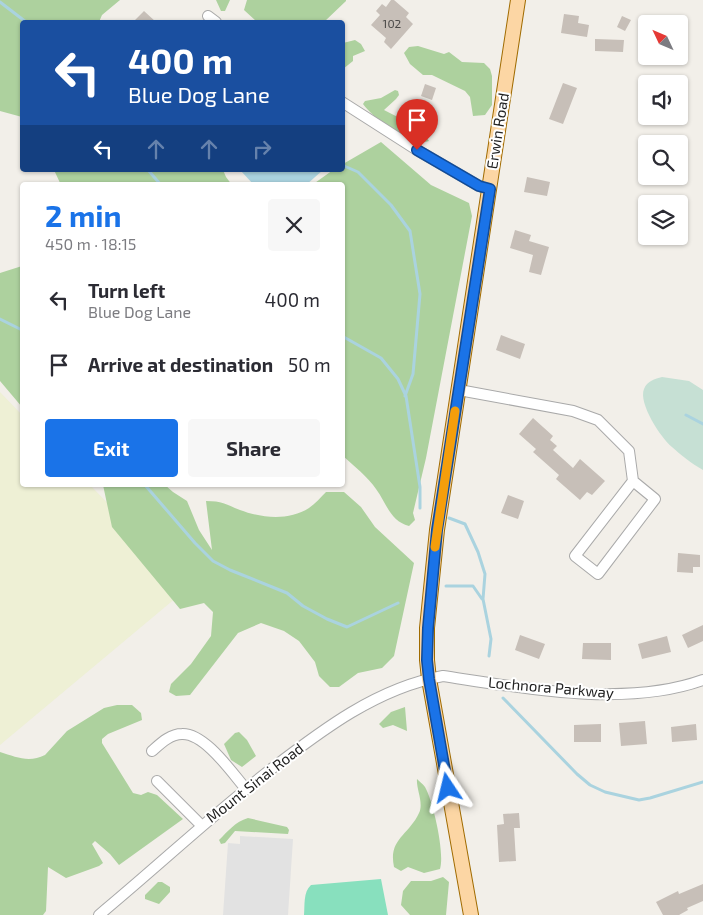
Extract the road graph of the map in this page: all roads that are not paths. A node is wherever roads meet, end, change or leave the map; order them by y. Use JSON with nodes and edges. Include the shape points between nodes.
{"nodes":[{"id":1,"x":518,"y":0,"type":"edge"},
{"id":2,"x":345,"y":104,"type":"edge"},
{"id":3,"x":490,"y":189,"type":"junction"},
{"id":4,"x":459,"y":390,"type":"junction"},
{"id":5,"x":633,"y":481,"type":"junction"},
{"id":6,"x":429,"y":679,"type":"junction"},
{"id":7,"x":703,"y":680,"type":"edge"},
{"id":8,"x":152,"y":751,"type":"dead end"},
{"id":9,"x":157,"y":781,"type":"dead end"},
{"id":10,"x":246,"y":789,"type":"junction"},
{"id":11,"x":202,"y":826,"type":"junction"},
{"id":12,"x":99,"y":915,"type":"edge"},
{"id":13,"x":471,"y":915,"type":"edge"}],
"edges":[{"from":1,"to":3,"type":"main road","name":"Erwin Road"},
{"from":2,"to":3,"type":"street","via":[[417,150],[479,186]]},
{"from":3,"to":4,"type":"main road","name":"Erwin Road"},
{"from":4,"to":5,"type":"street","via":[[573,411],[598,420],[629,451]]},
{"from":4,"to":6,"type":"main road","name":"Erwin Road","via":[[432,572],[426,645]]},
{"from":5,"to":5,"type":"street","via":[[575,556],[598,574],[655,499]]},
{"from":6,"to":7,"type":"street","name":"Lochnora Parkway","via":[[443,676],[563,692],[624,694],[676,688]]},
{"from":6,"to":10,"type":"street","name":"Mount Sinai Road","via":[[400,688],[344,716]]},
{"from":6,"to":13,"type":"main road","name":"Erwin Road"},
{"from":8,"to":10,"type":"street","via":[[181,734],[194,735],[206,743]]},
{"from":9,"to":11,"type":"street"},
{"from":10,"to":11,"type":"street","name":"Mount Sinai Road"},
{"from":11,"to":12,"type":"street","name":"Mount Sinai Road"}]}
